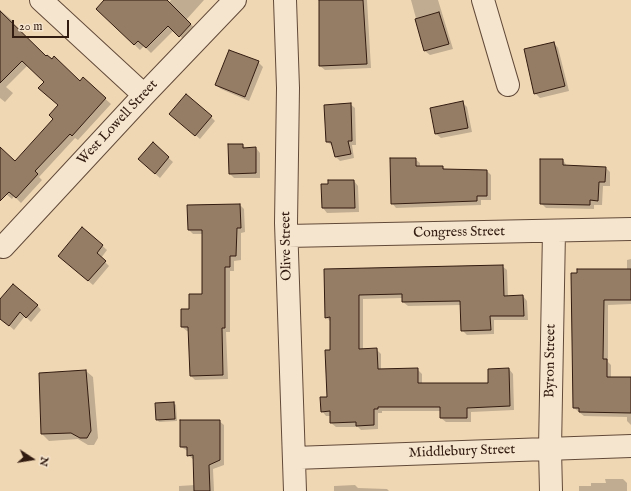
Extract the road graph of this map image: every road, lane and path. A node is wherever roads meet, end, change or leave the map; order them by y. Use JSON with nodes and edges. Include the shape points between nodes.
{"nodes":[{"id":1,"x":41,"y":0,"type":"edge"},
{"id":2,"x":234,"y":0,"type":"edge"},
{"id":3,"x":285,"y":0,"type":"edge"},
{"id":4,"x":483,"y":0,"type":"edge"},
{"id":5,"x":508,"y":85,"type":"dead end"},
{"id":6,"x":144,"y":95,"type":"junction"},
{"id":7,"x":631,"y":229,"type":"edge"},
{"id":8,"x":554,"y":231,"type":"junction"},
{"id":9,"x":287,"y":236,"type":"junction"},
{"id":10,"x":1,"y":248,"type":"edge"},
{"id":11,"x":631,"y":446,"type":"edge"},
{"id":12,"x":550,"y":449,"type":"junction"},
{"id":13,"x":294,"y":458,"type":"junction"},
{"id":14,"x":295,"y":491,"type":"edge"},
{"id":15,"x":551,"y":491,"type":"edge"}],
"edges":[{"from":1,"to":6,"type":"street"},
{"from":2,"to":6,"type":"street","name":"West Lowell Street"},
{"from":3,"to":9,"type":"street","name":"Olive Street","via":[[288,88]]},
{"from":4,"to":5,"type":"street"},
{"from":6,"to":10,"type":"street","name":"West Lowell Street"},
{"from":7,"to":8,"type":"street","name":"Congress Street"},
{"from":8,"to":9,"type":"street","name":"Congress Street"},
{"from":8,"to":12,"type":"street","name":"Byron Street"},
{"from":9,"to":13,"type":"street","name":"Olive Street"},
{"from":11,"to":12,"type":"street","name":"Middlebury Street"},
{"from":12,"to":13,"type":"street","name":"Middlebury Street"},
{"from":12,"to":15,"type":"street","name":"Byron Street"},
{"from":13,"to":14,"type":"street","name":"Olive Street"}]}
